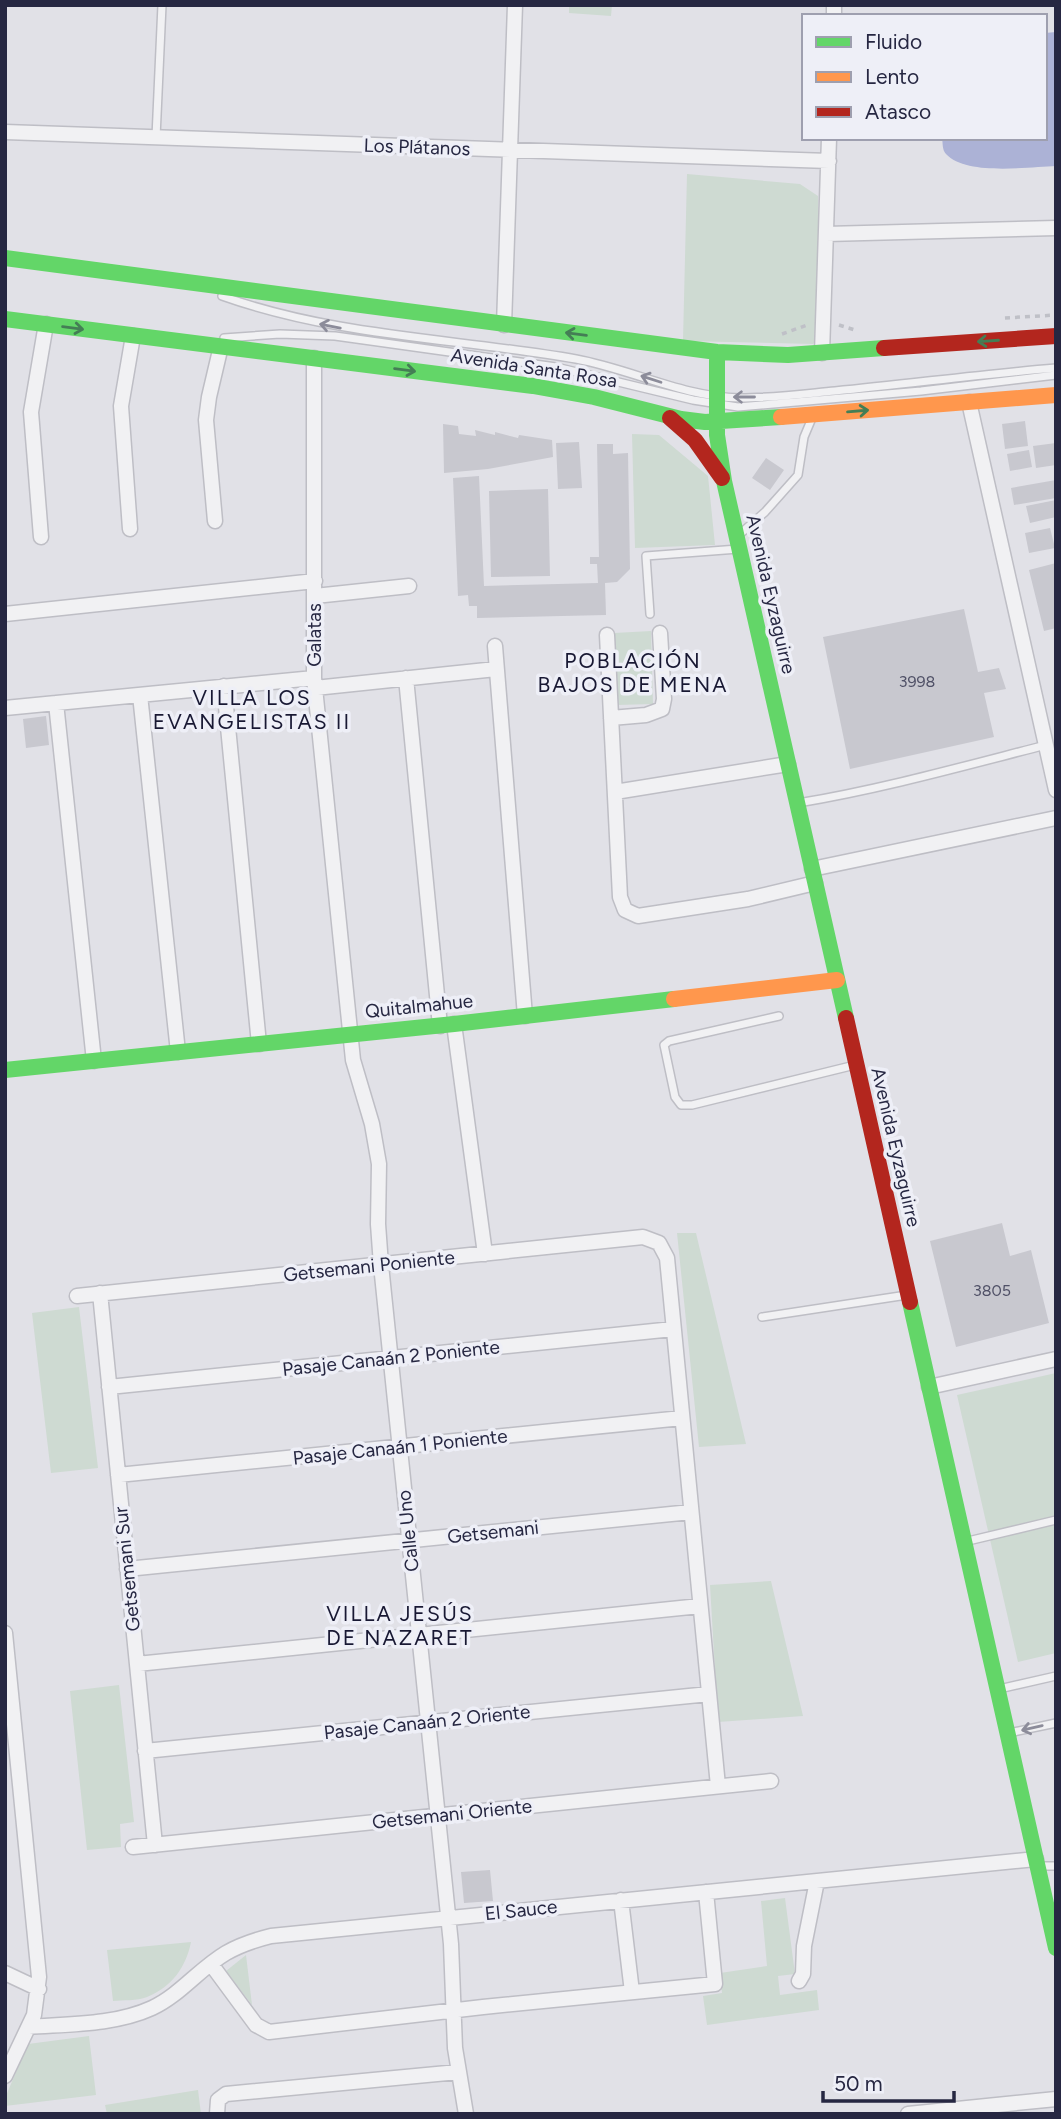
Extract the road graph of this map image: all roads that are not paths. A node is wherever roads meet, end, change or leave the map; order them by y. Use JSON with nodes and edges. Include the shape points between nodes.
{"nodes":[{"id":1,"x":162,"y":5,"type":"edge"},
{"id":2,"x":515,"y":5,"type":"edge"},
{"id":3,"x":5,"y":132,"type":"edge"},
{"id":4,"x":156,"y":137,"type":"junction"},
{"id":5,"x":830,"y":140,"type":"edge"},
{"id":6,"x":510,"y":150,"type":"junction"},
{"id":7,"x":829,"y":162,"type":"junction"},
{"id":8,"x":1056,"y":228,"type":"edge"},
{"id":9,"x":826,"y":234,"type":"junction"},
{"id":10,"x":5,"y":258,"type":"edge"},
{"id":11,"x":187,"y":283,"type":"junction"},
{"id":12,"x":5,"y":319,"type":"edge"},
{"id":13,"x":46,"y":324,"type":"junction"},
{"id":14,"x":504,"y":325,"type":"junction"},
{"id":15,"x":133,"y":336,"type":"junction"},
{"id":16,"x":1056,"y":336,"type":"edge"},
{"id":17,"x":192,"y":342,"type":"junction"},
{"id":18,"x":221,"y":346,"type":"junction"},
{"id":19,"x":717,"y":352,"type":"junction"},
{"id":20,"x":822,"y":353,"type":"junction"},
{"id":21,"x":314,"y":358,"type":"junction"},
{"id":22,"x":1056,"y":368,"type":"edge"},
{"id":23,"x":1056,"y":375,"type":"edge"},
{"id":24,"x":1056,"y":395,"type":"edge"},
{"id":25,"x":969,"y":402,"type":"junction"},
{"id":26,"x":717,"y":408,"type":"junction"},
{"id":27,"x":813,"y":415,"type":"junction"},
{"id":28,"x":669,"y":416,"type":"junction"},
{"id":29,"x":724,"y":481,"type":"junction"},
{"id":30,"x":215,"y":521,"type":"dead end"},
{"id":31,"x":130,"y":529,"type":"dead end"},
{"id":32,"x":41,"y":537,"type":"dead end"},
{"id":33,"x":738,"y":543,"type":"junction"},
{"id":34,"x":315,"y":581,"type":"junction"},
{"id":35,"x":409,"y":586,"type":"dead end"},
{"id":36,"x":314,"y":596,"type":"junction"},
{"id":37,"x":5,"y":614,"type":"edge"},
{"id":38,"x":650,"y":614,"type":"dead end"},
{"id":39,"x":660,"y":633,"type":"dead end"},
{"id":40,"x":607,"y":635,"type":"dead end"},
{"id":41,"x":495,"y":646,"type":"dead end"},
{"id":42,"x":496,"y":669,"type":"junction"},
{"id":43,"x":406,"y":678,"type":"junction"},
{"id":44,"x":315,"y":683,"type":"junction"},
{"id":45,"x":224,"y":687,"type":"junction"},
{"id":46,"x":140,"y":695,"type":"junction"},
{"id":47,"x":56,"y":703,"type":"junction"},
{"id":48,"x":5,"y":708,"type":"edge"},
{"id":49,"x":611,"y":718,"type":"junction"},
{"id":50,"x":1046,"y":745,"type":"junction"},
{"id":51,"x":788,"y":764,"type":"junction"},
{"id":52,"x":1056,"y":790,"type":"edge"},
{"id":53,"x":615,"y":792,"type":"junction"},
{"id":54,"x":797,"y":803,"type":"junction"},
{"id":55,"x":1056,"y":818,"type":"edge"},
{"id":56,"x":813,"y":876,"type":"junction"},
{"id":57,"x":837,"y":980,"type":"junction"},
{"id":58,"x":525,"y":1016,"type":"junction"},
{"id":59,"x":779,"y":1016,"type":"dead end"},
{"id":60,"x":447,"y":1025,"type":"junction"},
{"id":61,"x":350,"y":1035,"type":"junction"},
{"id":62,"x":259,"y":1044,"type":"junction"},
{"id":63,"x":178,"y":1052,"type":"junction"},
{"id":64,"x":94,"y":1061,"type":"junction"},
{"id":65,"x":856,"y":1065,"type":"junction"},
{"id":66,"x":5,"y":1070,"type":"edge"},
{"id":67,"x":485,"y":1254,"type":"junction"},
{"id":68,"x":381,"y":1265,"type":"junction"},
{"id":69,"x":100,"y":1293,"type":"junction"},
{"id":70,"x":908,"y":1295,"type":"junction"},
{"id":71,"x":77,"y":1296,"type":"dead end"},
{"id":72,"x":762,"y":1317,"type":"dead end"},
{"id":73,"x":673,"y":1328,"type":"junction"},
{"id":74,"x":390,"y":1358,"type":"junction"},
{"id":75,"x":1056,"y":1359,"type":"edge"},
{"id":76,"x":109,"y":1387,"type":"junction"},
{"id":77,"x":929,"y":1387,"type":"junction"},
{"id":78,"x":682,"y":1418,"type":"junction"},
{"id":79,"x":400,"y":1447,"type":"junction"},
{"id":80,"x":118,"y":1475,"type":"junction"},
{"id":81,"x":691,"y":1512,"type":"junction"},
{"id":82,"x":1056,"y":1520,"type":"edge"},
{"id":83,"x":409,"y":1540,"type":"junction"},
{"id":84,"x":964,"y":1542,"type":"junction"},
{"id":85,"x":127,"y":1569,"type":"junction"},
{"id":86,"x":700,"y":1606,"type":"junction"},
{"id":87,"x":5,"y":1633,"type":"edge"},
{"id":88,"x":419,"y":1635,"type":"junction"},
{"id":89,"x":6,"y":1654,"type":"edge"},
{"id":90,"x":137,"y":1664,"type":"junction"},
{"id":91,"x":1056,"y":1675,"type":"edge"},
{"id":92,"x":997,"y":1690,"type":"junction"},
{"id":93,"x":709,"y":1694,"type":"junction"},
{"id":94,"x":428,"y":1722,"type":"junction"},
{"id":95,"x":1056,"y":1723,"type":"edge"},
{"id":96,"x":1007,"y":1734,"type":"junction"},
{"id":97,"x":145,"y":1751,"type":"junction"},
{"id":98,"x":771,"y":1781,"type":"dead end"},
{"id":99,"x":718,"y":1786,"type":"junction"},
{"id":100,"x":437,"y":1815,"type":"junction"},
{"id":101,"x":155,"y":1844,"type":"junction"},
{"id":102,"x":133,"y":1847,"type":"dead end"},
{"id":103,"x":1037,"y":1863,"type":"junction"},
{"id":104,"x":1056,"y":1866,"type":"edge"},
{"id":105,"x":817,"y":1881,"type":"junction"},
{"id":106,"x":706,"y":1892,"type":"junction"},
{"id":107,"x":621,"y":1900,"type":"junction"},
{"id":108,"x":448,"y":1917,"type":"junction"},
{"id":109,"x":1056,"y":1948,"type":"edge"},
{"id":110,"x":211,"y":1964,"type":"junction"},
{"id":111,"x":5,"y":1973,"type":"edge"},
{"id":112,"x":799,"y":1981,"type":"dead end"},
{"id":113,"x":38,"y":1989,"type":"junction"},
{"id":114,"x":632,"y":1992,"type":"junction"},
{"id":115,"x":454,"y":2012,"type":"junction"},
{"id":116,"x":29,"y":2027,"type":"junction"},
{"id":117,"x":458,"y":2072,"type":"junction"},
{"id":118,"x":5,"y":2076,"type":"edge"},
{"id":119,"x":1056,"y":2099,"type":"edge"},
{"id":120,"x":217,"y":2114,"type":"edge"},
{"id":121,"x":466,"y":2114,"type":"edge"},
{"id":122,"x":908,"y":2114,"type":"edge"}],
"edges":[{"from":1,"to":4,"type":"lane"},
{"from":2,"to":6,"type":"street"},
{"from":3,"to":4,"type":"street","name":"Los Plátanos"},
{"from":4,"to":6,"type":"street","name":"Los Plátanos"},
{"from":5,"to":7,"type":"street"},
{"from":6,"to":7,"type":"street","name":"Los Plátanos"},
{"from":6,"to":14,"type":"street"},
{"from":7,"to":9,"type":"street"},
{"from":8,"to":9,"type":"street"},
{"from":9,"to":20,"type":"street"},
{"from":10,"to":11,"type":"main road","name":"Avenida Santa Rosa"},
{"from":11,"to":14,"type":"main road","name":"Avenida Santa Rosa"},
{"from":26,"to":11,"type":"lane","one_way":true,"via":[[697,393],[624,370],[322,324],[260,309]]},
{"from":12,"to":13,"type":"main road","name":"Avenida Santa Rosa"},
{"from":13,"to":15,"type":"main road","name":"Avenida Santa Rosa","one_way":true},
{"from":13,"to":32,"type":"street","via":[[31,425]]},
{"from":19,"to":14,"type":"main road","name":"Avenida Santa Rosa","one_way":true},
{"from":15,"to":17,"type":"main road","name":"Avenida Santa Rosa"},
{"from":15,"to":31,"type":"street","via":[[121,406]]},
{"from":16,"to":20,"type":"main road","name":"Avenida Santa Rosa","one_way":true},
{"from":17,"to":18,"type":"main road","name":"Avenida Santa Rosa"},
{"from":17,"to":26,"type":"lane","via":[[279,334],[335,336],[556,367]]},
{"from":18,"to":21,"type":"main road","name":"Avenida Santa Rosa"},
{"from":18,"to":30,"type":"street","via":[[206,420]]},
{"from":19,"to":20,"type":"main road","name":"Avenida Santa Rosa"},
{"from":19,"to":26,"type":"main road","name":"Avenida Eyzaguirre"},
{"from":21,"to":28,"type":"main road","name":"Avenida Santa Rosa","one_way":true,"via":[[533,386]]},
{"from":21,"to":34,"type":"street","name":"Galatas"},
{"from":22,"to":26,"type":"lane","one_way":true,"via":[[739,398]]},
{"from":23,"to":26,"type":"lane"},
{"from":24,"to":25,"type":"main road","name":"Avenida Santa Rosa"},
{"from":27,"to":25,"type":"main road","name":"Avenida Santa Rosa","one_way":true},
{"from":25,"to":50,"type":"street"},
{"from":26,"to":27,"type":"main road","name":"Avenida Santa Rosa"},
{"from":26,"to":28,"type":"main road","name":"Avenida Santa Rosa","via":[[691,421]]},
{"from":26,"to":29,"type":"main road","name":"Avenida Eyzaguirre"},
{"from":27,"to":33,"type":"lane","via":[[798,475]]},
{"from":28,"to":29,"type":"main road","via":[[695,440]]},
{"from":29,"to":33,"type":"main road","name":"Avenida Eyzaguirre"},
{"from":33,"to":38,"type":"lane","via":[[646,556]]},
{"from":33,"to":51,"type":"main road","name":"Avenida Eyzaguirre"},
{"from":34,"to":36,"type":"street","name":"Galatas"},
{"from":34,"to":37,"type":"street"},
{"from":35,"to":36,"type":"street"},
{"from":36,"to":44,"type":"street","name":"Galatas"},
{"from":39,"to":49,"type":"street","via":[[662,709]]},
{"from":40,"to":49,"type":"street"},
{"from":41,"to":42,"type":"street"},
{"from":42,"to":43,"type":"street"},
{"from":42,"to":58,"type":"street"},
{"from":43,"to":44,"type":"street"},
{"from":43,"to":60,"type":"street"},
{"from":44,"to":45,"type":"street"},
{"from":44,"to":61,"type":"street","name":"Galatas"},
{"from":45,"to":46,"type":"street"},
{"from":45,"to":62,"type":"street"},
{"from":46,"to":47,"type":"street"},
{"from":46,"to":63,"type":"street"},
{"from":47,"to":48,"type":"street"},
{"from":47,"to":64,"type":"street"},
{"from":49,"to":53,"type":"street"},
{"from":50,"to":52,"type":"street"},
{"from":50,"to":54,"type":"lane"},
{"from":51,"to":53,"type":"street"},
{"from":51,"to":54,"type":"main road","name":"Avenida Eyzaguirre"},
{"from":53,"to":56,"type":"street","via":[[620,897],[625,910],[638,916],[748,900]]},
{"from":54,"to":56,"type":"main road","name":"Avenida Eyzaguirre"},
{"from":55,"to":56,"type":"street"},
{"from":56,"to":57,"type":"main road","name":"Avenida Eyzaguirre"},
{"from":57,"to":58,"type":"main road","name":"Quitalmahue"},
{"from":57,"to":65,"type":"main road","name":"Avenida Eyzaguirre"},
{"from":58,"to":60,"type":"main road","name":"Quitalmahue"},
{"from":59,"to":65,"type":"lane","via":[[664,1045],[675,1097],[681,1105]]},
{"from":60,"to":61,"type":"main road","name":"Quitalmahue"},
{"from":60,"to":67,"type":"street"},
{"from":61,"to":62,"type":"main road","name":"Quitalmahue"},
{"from":61,"to":68,"type":"street","name":"Calle Uno","via":[[354,1068],[378,1152]]},
{"from":62,"to":63,"type":"main road","name":"Quitalmahue"},
{"from":63,"to":64,"type":"main road","name":"Quitalmahue"},
{"from":64,"to":66,"type":"main road","name":"Quitalmahue"},
{"from":65,"to":70,"type":"main road","name":"Avenida Eyzaguirre"},
{"from":67,"to":68,"type":"street","name":"Getsemani Poniente"},
{"from":67,"to":73,"type":"street","name":"Getsemani Poniente","via":[[643,1237],[659,1243],[667,1258]]},
{"from":68,"to":69,"type":"street","name":"Getsemani Poniente"},
{"from":68,"to":74,"type":"street","name":"Calle Uno"},
{"from":69,"to":71,"type":"street","name":"Getsemani Poniente"},
{"from":69,"to":76,"type":"street","name":"Getsemani Sur"},
{"from":70,"to":72,"type":"lane"},
{"from":70,"to":77,"type":"main road","name":"Avenida Eyzaguirre"},
{"from":73,"to":74,"type":"street","name":"Pasaje Canaán 2 Poniente"},
{"from":73,"to":78,"type":"street"},
{"from":74,"to":76,"type":"street","name":"Pasaje Canaán 2 Poniente"},
{"from":74,"to":79,"type":"street","name":"Calle Uno"},
{"from":75,"to":77,"type":"street"},
{"from":76,"to":80,"type":"street","name":"Getsemani Sur"},
{"from":77,"to":84,"type":"main road","name":"Avenida Eyzaguirre"},
{"from":78,"to":79,"type":"street","name":"Pasaje Canaán 1 Poniente"},
{"from":78,"to":81,"type":"street"},
{"from":79,"to":80,"type":"street","name":"Pasaje Canaán 1 Poniente"},
{"from":79,"to":83,"type":"street","name":"Calle Uno"},
{"from":80,"to":85,"type":"street","name":"Getsemani Sur"},
{"from":81,"to":83,"type":"street","name":"Getsemani"},
{"from":81,"to":86,"type":"street"},
{"from":82,"to":84,"type":"lane"},
{"from":83,"to":85,"type":"street","name":"Getsemani"},
{"from":83,"to":88,"type":"street","name":"Calle Uno"},
{"from":84,"to":92,"type":"main road","name":"Avenida Eyzaguirre"},
{"from":85,"to":90,"type":"street","name":"Getsemani Sur"},
{"from":86,"to":88,"type":"street"},
{"from":86,"to":93,"type":"street"},
{"from":87,"to":89,"type":"street"},
{"from":88,"to":90,"type":"street"},
{"from":88,"to":94,"type":"street","name":"Calle Uno"},
{"from":89,"to":113,"type":"street"},
{"from":90,"to":97,"type":"street","name":"Getsemani Sur"},
{"from":91,"to":92,"type":"lane"},
{"from":92,"to":96,"type":"main road","name":"Avenida Eyzaguirre"},
{"from":93,"to":94,"type":"street","name":"Pasaje Canaán 2 Oriente"},
{"from":93,"to":99,"type":"street"},
{"from":94,"to":97,"type":"street","name":"Pasaje Canaán 2 Oriente"},
{"from":94,"to":100,"type":"street","name":"Calle Uno"},
{"from":95,"to":96,"type":"lane","one_way":true},
{"from":96,"to":103,"type":"main road","name":"Avenida Eyzaguirre"},
{"from":97,"to":101,"type":"street","name":"Getsemani Sur"},
{"from":98,"to":99,"type":"street","name":"Getsemani Oriente"},
{"from":99,"to":100,"type":"street","name":"Getsemani Oriente"},
{"from":100,"to":101,"type":"street","name":"Getsemani Oriente"},
{"from":100,"to":108,"type":"street","name":"Calle Uno"},
{"from":101,"to":102,"type":"street","name":"Getsemani Oriente"},
{"from":103,"to":104,"type":"lane"},
{"from":103,"to":105,"type":"street","name":"El Sauce"},
{"from":103,"to":109,"type":"main road","name":"Avenida Eyzaguirre"},
{"from":105,"to":106,"type":"street","name":"El Sauce"},
{"from":105,"to":112,"type":"street"},
{"from":106,"to":107,"type":"street","name":"El Sauce"},
{"from":106,"to":114,"type":"street","via":[[715,1984]]},
{"from":107,"to":108,"type":"street","name":"El Sauce"},
{"from":107,"to":114,"type":"street"},
{"from":108,"to":110,"type":"street","name":"El Sauce","via":[[271,1936],[243,1945]]},
{"from":108,"to":115,"type":"street","name":"Calle Uno"},
{"from":110,"to":115,"type":"street","via":[[256,2025],[269,2032]]},
{"from":110,"to":116,"type":"street","name":"El Sauce","via":[[163,2002],[138,2014]]},
{"from":111,"to":113,"type":"street"},
{"from":113,"to":116,"type":"street"},
{"from":114,"to":115,"type":"street"},
{"from":115,"to":117,"type":"street","name":"Calle Uno"},
{"from":116,"to":118,"type":"street"},
{"from":117,"to":120,"type":"street","via":[[226,2094],[219,2097]]},
{"from":117,"to":121,"type":"street","name":"Calle Uno"},
{"from":119,"to":122,"type":"street"}]}
